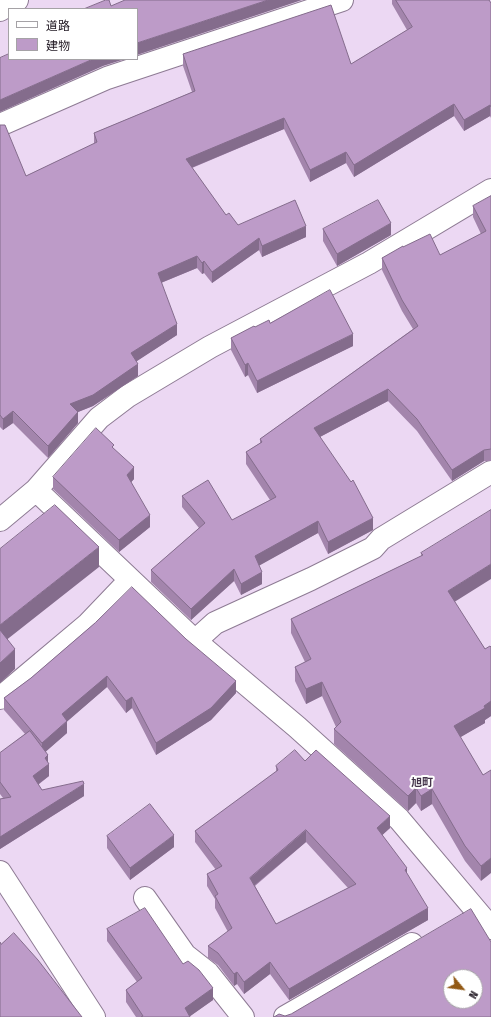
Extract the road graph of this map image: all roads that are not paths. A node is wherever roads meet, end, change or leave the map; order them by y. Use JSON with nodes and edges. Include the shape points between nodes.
{"nodes":[{"id":1,"x":17,"y":0,"type":"edge"},
{"id":2,"x":342,"y":0,"type":"edge"},
{"id":3,"x":0,"y":10,"type":"edge"},
{"id":4,"x":0,"y":125,"type":"edge"},
{"id":5,"x":491,"y":190,"type":"edge"},
{"id":6,"x":491,"y":472,"type":"edge"},
{"id":7,"x":36,"y":490,"type":"junction"},
{"id":8,"x":0,"y":520,"type":"edge"},
{"id":9,"x":130,"y":580,"type":"junction"},
{"id":10,"x":195,"y":641,"type":"junction"},
{"id":11,"x":0,"y":698,"type":"edge"},
{"id":12,"x":0,"y":872,"type":"edge"},
{"id":13,"x":144,"y":898,"type":"dead end"},
{"id":14,"x":472,"y":906,"type":"junction"},
{"id":15,"x":453,"y":920,"type":"edge"},
{"id":16,"x":491,"y":928,"type":"edge"},
{"id":17,"x":426,"y":936,"type":"edge"},
{"id":18,"x":94,"y":1017,"type":"edge"},
{"id":19,"x":243,"y":1017,"type":"edge"},
{"id":20,"x":284,"y":1017,"type":"edge"}],
"edges":[{"from":1,"to":3,"type":"street"},
{"from":2,"to":4,"type":"street","via":[[107,78]]},
{"from":5,"to":7,"type":"street","via":[[369,263],[210,347],[128,396],[95,422]]},
{"from":6,"to":10,"type":"street","via":[[381,539],[373,548],[215,622]]},
{"from":7,"to":8,"type":"street"},
{"from":7,"to":9,"type":"street"},
{"from":9,"to":10,"type":"street"},
{"from":9,"to":11,"type":"street","via":[[87,625]]},
{"from":10,"to":14,"type":"street","via":[[297,726],[399,819]]},
{"from":12,"to":18,"type":"street"},
{"from":13,"to":19,"type":"street","via":[[182,952],[208,973]]},
{"from":14,"to":15,"type":"street"},
{"from":14,"to":16,"type":"street"},
{"from":17,"to":20,"type":"street"}]}
